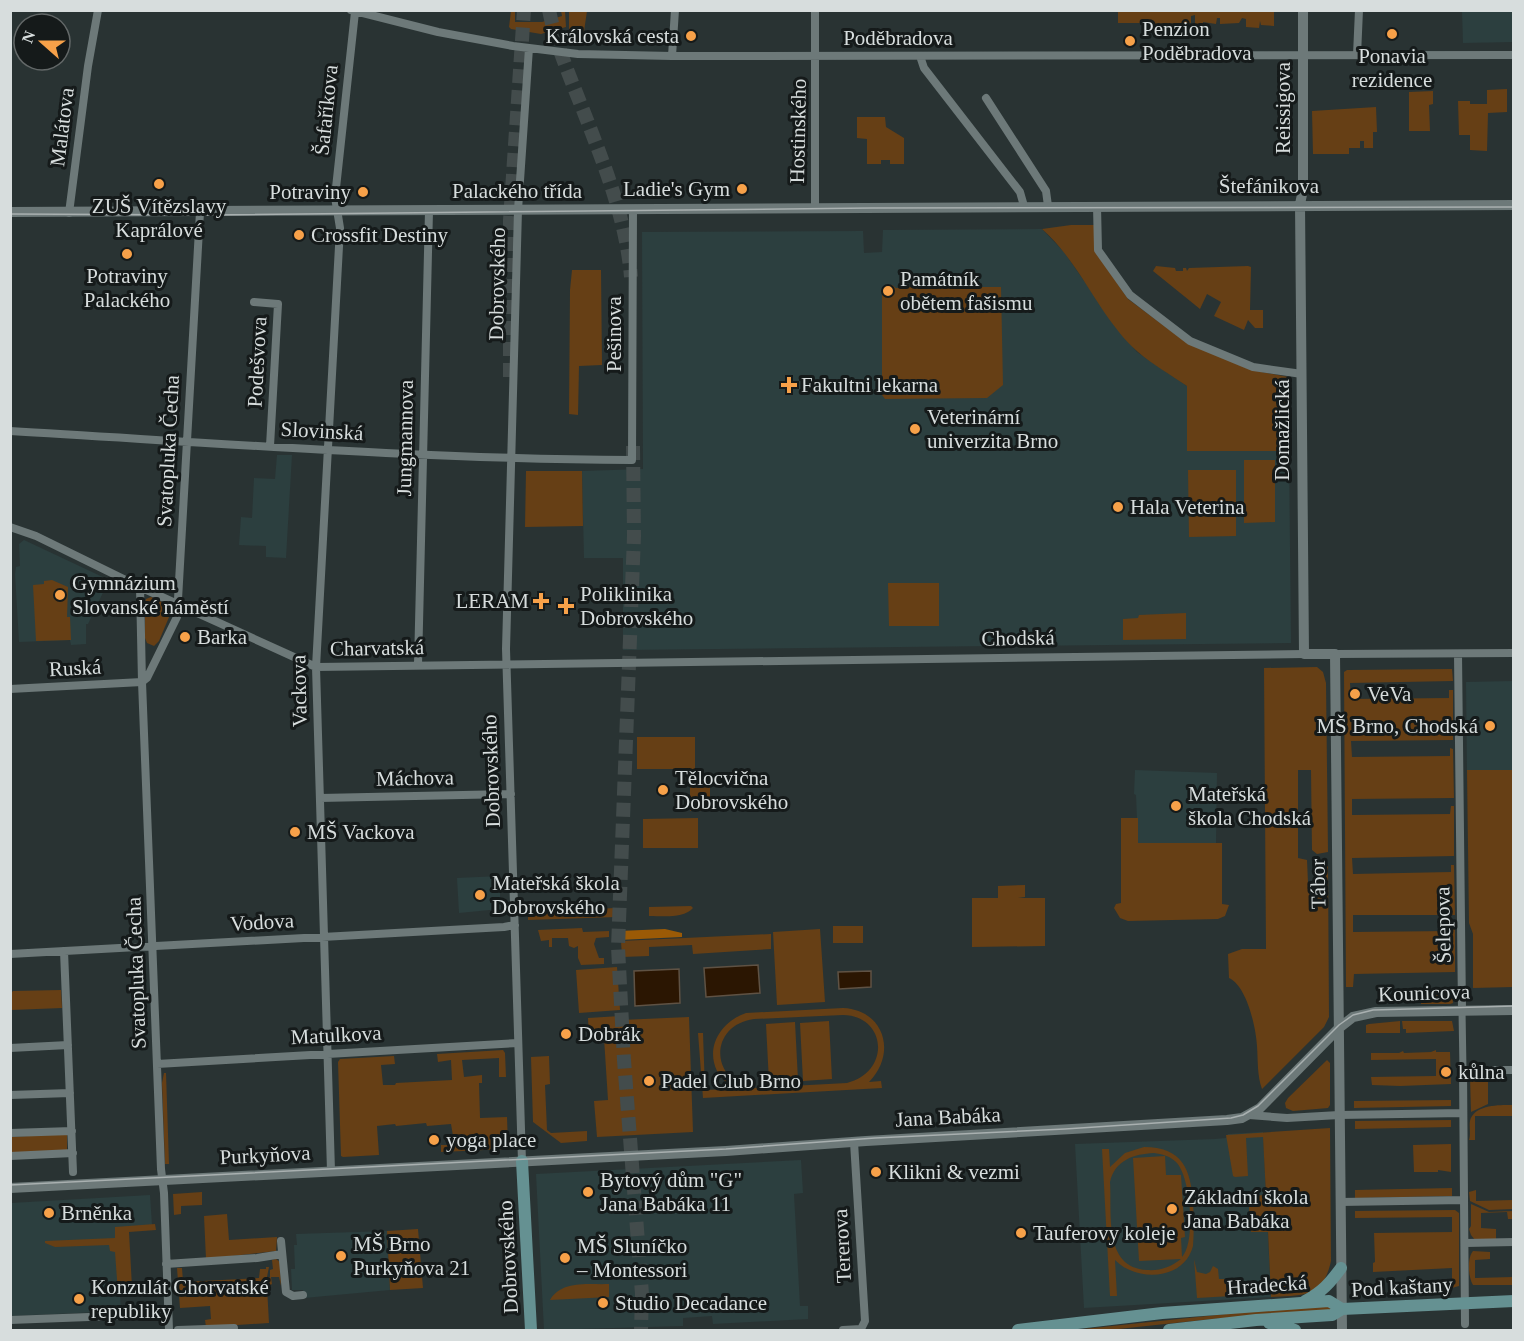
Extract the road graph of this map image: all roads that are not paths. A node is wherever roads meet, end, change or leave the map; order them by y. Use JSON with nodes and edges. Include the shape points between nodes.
{"nodes":[{"id":1,"x":98,"y":10,"type":"edge"},
{"id":2,"x":675,"y":10,"type":"edge"},
{"id":3,"x":815,"y":10,"type":"edge"},
{"id":4,"x":1303,"y":10,"type":"edge"},
{"id":5,"x":1359,"y":10,"type":"edge"},
{"id":6,"x":353,"y":11,"type":"edge"},
{"id":7,"x":529,"y":48,"type":"junction"},
{"id":8,"x":1357,"y":55,"type":"junction"},
{"id":9,"x":1514,"y":55,"type":"edge"},
{"id":10,"x":672,"y":56,"type":"junction"},
{"id":11,"x":815,"y":56,"type":"junction"},
{"id":12,"x":920,"y":56,"type":"junction"},
{"id":13,"x":1302,"y":56,"type":"junction"},
{"id":14,"x":986,"y":98,"type":"dead end"},
{"id":15,"x":1514,"y":205,"type":"edge"},
{"id":16,"x":1024,"y":206,"type":"junction"},
{"id":17,"x":1048,"y":206,"type":"junction"},
{"id":18,"x":1097,"y":206,"type":"junction"},
{"id":19,"x":1300,"y":206,"type":"junction"},
{"id":20,"x":815,"y":207,"type":"junction"},
{"id":21,"x":633,"y":209,"type":"junction"},
{"id":22,"x":518,"y":210,"type":"junction"},
{"id":23,"x":338,"y":211,"type":"junction"},
{"id":24,"x":429,"y":211,"type":"junction"},
{"id":25,"x":10,"y":212,"type":"edge"},
{"id":26,"x":200,"y":212,"type":"junction"},
{"id":27,"x":69,"y":213,"type":"junction"},
{"id":28,"x":254,"y":302,"type":"dead end"},
{"id":29,"x":1302,"y":374,"type":"junction"},
{"id":30,"x":10,"y":431,"type":"edge"},
{"id":31,"x":186,"y":441,"type":"junction"},
{"id":32,"x":270,"y":446,"type":"junction"},
{"id":33,"x":327,"y":450,"type":"junction"},
{"id":34,"x":422,"y":455,"type":"junction"},
{"id":35,"x":512,"y":459,"type":"junction"},
{"id":36,"x":632,"y":460,"type":"joint"},
{"id":37,"x":10,"y":526,"type":"edge"},
{"id":38,"x":140,"y":587,"type":"junction"},
{"id":39,"x":177,"y":603,"type":"junction"},
{"id":40,"x":1514,"y":652,"type":"edge"},
{"id":41,"x":1304,"y":654,"type":"junction"},
{"id":42,"x":1335,"y":654,"type":"junction"},
{"id":43,"x":1458,"y":654,"type":"junction"},
{"id":44,"x":507,"y":664,"type":"junction"},
{"id":45,"x":524,"y":664,"type":"joint"},
{"id":46,"x":418,"y":665,"type":"junction"},
{"id":47,"x":316,"y":667,"type":"junction"},
{"id":48,"x":142,"y":682,"type":"junction"},
{"id":49,"x":10,"y":689,"type":"edge"},
{"id":50,"x":511,"y":794,"type":"junction"},
{"id":51,"x":320,"y":798,"type":"junction"},
{"id":52,"x":515,"y":925,"type":"junction"},
{"id":53,"x":324,"y":936,"type":"junction"},
{"id":54,"x":153,"y":946,"type":"junction"},
{"id":55,"x":64,"y":951,"type":"junction"},
{"id":56,"x":10,"y":954,"type":"edge"},
{"id":57,"x":1462,"y":1010,"type":"junction"},
{"id":58,"x":1514,"y":1010,"type":"edge"},
{"id":59,"x":1339,"y":1028,"type":"junction"},
{"id":60,"x":518,"y":1043,"type":"junction"},
{"id":61,"x":68,"y":1045,"type":"junction"},
{"id":62,"x":10,"y":1048,"type":"edge"},
{"id":63,"x":327,"y":1054,"type":"junction"},
{"id":64,"x":157,"y":1064,"type":"junction"},
{"id":65,"x":1463,"y":1070,"type":"junction"},
{"id":66,"x":1514,"y":1070,"type":"edge"},
{"id":67,"x":70,"y":1093,"type":"junction"},
{"id":68,"x":10,"y":1095,"type":"edge"},
{"id":69,"x":1463,"y":1113,"type":"junction"},
{"id":70,"x":1339,"y":1114,"type":"junction"},
{"id":71,"x":1249,"y":1115,"type":"junction"},
{"id":72,"x":72,"y":1131,"type":"junction"},
{"id":73,"x":10,"y":1133,"type":"edge"},
{"id":74,"x":854,"y":1142,"type":"junction"},
{"id":75,"x":73,"y":1153,"type":"junction"},
{"id":76,"x":10,"y":1156,"type":"edge"},
{"id":77,"x":522,"y":1161,"type":"junction"},
{"id":78,"x":331,"y":1171,"type":"junction"},
{"id":79,"x":73,"y":1173,"type":"dead end"},
{"id":80,"x":162,"y":1180,"type":"junction"},
{"id":81,"x":10,"y":1188,"type":"edge"},
{"id":82,"x":1464,"y":1200,"type":"junction"},
{"id":83,"x":1340,"y":1202,"type":"junction"},
{"id":84,"x":281,"y":1241,"type":"dead end"},
{"id":85,"x":1514,"y":1242,"type":"edge"},
{"id":86,"x":1466,"y":1243,"type":"junction"},
{"id":87,"x":282,"y":1254,"type":"junction"},
{"id":88,"x":166,"y":1263,"type":"junction"},
{"id":89,"x":1341,"y":1268,"type":"junction"},
{"id":90,"x":303,"y":1295,"type":"dead end"},
{"id":91,"x":1514,"y":1301,"type":"edge"},
{"id":92,"x":1300,"y":1303,"type":"junction"},
{"id":93,"x":1465,"y":1303,"type":"junction"},
{"id":94,"x":1342,"y":1309,"type":"junction"},
{"id":95,"x":168,"y":1314,"type":"junction"},
{"id":96,"x":10,"y":1320,"type":"edge"},
{"id":97,"x":1257,"y":1320,"type":"junction"},
{"id":98,"x":1465,"y":1324,"type":"dead end"},
{"id":99,"x":234,"y":1328,"type":"dead end"},
{"id":100,"x":169,"y":1330,"type":"edge"},
{"id":101,"x":178,"y":1330,"type":"edge"},
{"id":102,"x":531,"y":1330,"type":"edge"},
{"id":103,"x":843,"y":1330,"type":"edge"},
{"id":104,"x":1018,"y":1330,"type":"edge"},
{"id":105,"x":1169,"y":1330,"type":"edge"},
{"id":106,"x":1295,"y":1330,"type":"edge"},
{"id":107,"x":1342,"y":1330,"type":"edge"}],
"edges":[{"from":1,"to":27,"type":"street","name":"Malátova"},
{"from":2,"to":10,"type":"street"},
{"from":3,"to":11,"type":"street","name":"Hostinského"},
{"from":4,"to":13,"type":"street","name":"Reissigova"},
{"from":5,"to":8,"type":"street"},
{"from":6,"to":7,"type":"street","name":"Poděbradova"},
{"from":6,"to":23,"type":"street","name":"Šafaříkova","via":[[335,197]]},
{"from":7,"to":10,"type":"street","name":"Poděbradova","via":[[578,54]]},
{"from":7,"to":22,"type":"street","name":"Dobrovského"},
{"from":8,"to":9,"type":"street","name":"Poděbradova"},
{"from":8,"to":13,"type":"street","name":"Poděbradova"},
{"from":10,"to":11,"type":"street","name":"Poděbradova"},
{"from":11,"to":12,"type":"street","name":"Poděbradova"},
{"from":11,"to":20,"type":"street","name":"Hostinského"},
{"from":12,"to":13,"type":"street","name":"Poděbradova"},
{"from":12,"to":16,"type":"street","via":[[924,68],[1020,192]]},
{"from":13,"to":19,"type":"street","name":"Reissigova"},
{"from":14,"to":17,"type":"street","via":[[1046,191]]},
{"from":15,"to":19,"type":"street","name":"Štefánikova"},
{"from":16,"to":17,"type":"street","name":"Štefánikova"},
{"from":16,"to":20,"type":"street","name":"Palackého třída"},
{"from":17,"to":18,"type":"street","name":"Štefánikova"},
{"from":18,"to":19,"type":"street","name":"Štefánikova"},
{"from":18,"to":29,"type":"street","via":[[1098,250],[1131,295],[1190,341],[1253,367]]},
{"from":19,"to":29,"type":"street","name":"Domažlická"},
{"from":20,"to":21,"type":"street","name":"Palackého třída"},
{"from":21,"to":22,"type":"street","name":"Palackého třída"},
{"from":21,"to":36,"type":"street","name":"Pešinova"},
{"from":22,"to":24,"type":"street","name":"Palackého třída"},
{"from":22,"to":35,"type":"street","name":"Dobrovského"},
{"from":23,"to":24,"type":"street","name":"Palackého třída"},
{"from":23,"to":26,"type":"street","name":"Palackého třída"},
{"from":23,"to":33,"type":"street","name":"Vackova"},
{"from":24,"to":34,"type":"street","name":"Jungmannova"},
{"from":25,"to":27,"type":"street","name":"Palackého třída"},
{"from":26,"to":27,"type":"street","name":"Palackého třída"},
{"from":26,"to":31,"type":"street","name":"Svatopluka Čecha"},
{"from":28,"to":32,"type":"street","name":"Podešvova","via":[[278,304]]},
{"from":29,"to":41,"type":"street","name":"Domažlická"},
{"from":30,"to":31,"type":"street","name":"Slovinská"},
{"from":31,"to":32,"type":"street","name":"Slovinská"},
{"from":31,"to":39,"type":"street","name":"Svatopluka Čecha"},
{"from":32,"to":33,"type":"street","name":"Slovinská"},
{"from":33,"to":34,"type":"street","name":"Slovinská"},
{"from":33,"to":47,"type":"street","name":"Vackova"},
{"from":34,"to":35,"type":"street","name":"Slovinská"},
{"from":34,"to":46,"type":"street","name":"Jungmannova"},
{"from":35,"to":36,"type":"street","name":"Slovinská"},
{"from":35,"to":44,"type":"street","name":"Dobrovského"},
{"from":37,"to":38,"type":"street","name":"Charvatská"},
{"from":38,"to":39,"type":"street","name":"Charvatská"},
{"from":38,"to":48,"type":"street","name":"Svatopluka Čecha"},
{"from":39,"to":47,"type":"street","name":"Charvatská"},
{"from":39,"to":48,"type":"street","name":"Svatopluka Čecha","via":[[175,623]]},
{"from":40,"to":43,"type":"street","name":"Chodská"},
{"from":41,"to":42,"type":"street","name":"Chodská"},
{"from":41,"to":45,"type":"street","name":"Chodská"},
{"from":42,"to":43,"type":"street","name":"Chodská"},
{"from":42,"to":59,"type":"street","name":"Tábor"},
{"from":43,"to":57,"type":"street","name":"Šelepova"},
{"from":44,"to":45,"type":"street","name":"Charvatská"},
{"from":44,"to":46,"type":"street","name":"Charvatská"},
{"from":44,"to":50,"type":"street","name":"Dobrovského"},
{"from":46,"to":47,"type":"street","name":"Charvatská"},
{"from":47,"to":51,"type":"street","name":"Vackova"},
{"from":48,"to":49,"type":"street","name":"Ruská"},
{"from":48,"to":54,"type":"street","name":"Svatopluka Čecha"},
{"from":50,"to":51,"type":"street","name":"Máchova"},
{"from":50,"to":52,"type":"street","name":"Dobrovského"},
{"from":51,"to":53,"type":"street","name":"Vackova"},
{"from":52,"to":53,"type":"street","name":"Vodova"},
{"from":52,"to":60,"type":"street","name":"Dobrovského"},
{"from":53,"to":54,"type":"street","name":"Vodova"},
{"from":53,"to":63,"type":"street","name":"Vackova"},
{"from":54,"to":55,"type":"street","name":"Vodova"},
{"from":54,"to":64,"type":"street","name":"Svatopluka Čecha"},
{"from":55,"to":56,"type":"street","name":"Vodova"},
{"from":55,"to":61,"type":"street"},
{"from":57,"to":58,"type":"street","name":"Kounicova"},
{"from":57,"to":59,"type":"street","name":"Kounicova","via":[[1371,1013],[1353,1017]]},
{"from":57,"to":65,"type":"street","name":"Šelepova"},
{"from":59,"to":70,"type":"street","name":"Tábor"},
{"from":59,"to":71,"type":"street","name":"Jana Babáka","via":[[1269,1100]]},
{"from":60,"to":63,"type":"street","name":"Matulkova"},
{"from":60,"to":77,"type":"street","name":"Dobrovského"},
{"from":61,"to":62,"type":"street"},
{"from":61,"to":67,"type":"street"},
{"from":63,"to":64,"type":"street","name":"Matulkova"},
{"from":63,"to":78,"type":"street","name":"Vackova"},
{"from":64,"to":80,"type":"street","name":"Svatopluka Čecha"},
{"from":65,"to":66,"type":"street"},
{"from":65,"to":69,"type":"street","name":"Šelepova"},
{"from":67,"to":68,"type":"street"},
{"from":67,"to":72,"type":"street"},
{"from":69,"to":70,"type":"street"},
{"from":69,"to":82,"type":"street","name":"Šelepova"},
{"from":70,"to":71,"type":"street","via":[[1287,1118]]},
{"from":70,"to":83,"type":"street","name":"Tábor"},
{"from":71,"to":74,"type":"street","name":"Jana Babáka","via":[[1227,1120]]},
{"from":72,"to":73,"type":"street"},
{"from":72,"to":75,"type":"street"},
{"from":74,"to":77,"type":"street","name":"Jana Babáka"},
{"from":74,"to":103,"type":"street","name":"Tererova","via":[[865,1321],[861,1329]]},
{"from":75,"to":76,"type":"street"},
{"from":75,"to":79,"type":"street"},
{"from":77,"to":78,"type":"street","name":"Purkyňova"},
{"from":77,"to":102,"type":"main road","name":"Dobrovského"},
{"from":78,"to":80,"type":"street","name":"Purkyňova"},
{"from":80,"to":81,"type":"street","name":"Purkyňova"},
{"from":80,"to":88,"type":"street","name":"Svatopluka Čecha"},
{"from":82,"to":83,"type":"street"},
{"from":82,"to":86,"type":"street","name":"Šelepova"},
{"from":83,"to":89,"type":"street","name":"Tábor"},
{"from":84,"to":87,"type":"street"},
{"from":85,"to":86,"type":"street"},
{"from":86,"to":93,"type":"street","name":"Šelepova"},
{"from":87,"to":88,"type":"street"},
{"from":87,"to":90,"type":"street","via":[[286,1292]]},
{"from":88,"to":95,"type":"street","name":"Svatopluka Čecha"},
{"from":89,"to":92,"type":"main road","via":[[1319,1294]]},
{"from":89,"to":94,"type":"street","name":"Tábor"},
{"from":91,"to":93,"type":"main road","name":"Pod kaštany"},
{"from":92,"to":94,"type":"main road","name":"Hradecká","via":[[1329,1301]]},
{"from":92,"to":104,"type":"main road","name":"Hradecká","via":[[1162,1313]]},
{"from":93,"to":94,"type":"main road","name":"Pod kaštany"},
{"from":93,"to":98,"type":"street","name":"Pod kaštany"},
{"from":94,"to":97,"type":"main road","name":"Hradecká","via":[[1332,1315]]},
{"from":94,"to":107,"type":"street","name":"Tábor"},
{"from":95,"to":96,"type":"street"},
{"from":95,"to":100,"type":"street","name":"Svatopluka Čecha"},
{"from":97,"to":105,"type":"main road","name":"Hradecká"},
{"from":97,"to":106,"type":"main road"},
{"from":99,"to":101,"type":"street"}]}
